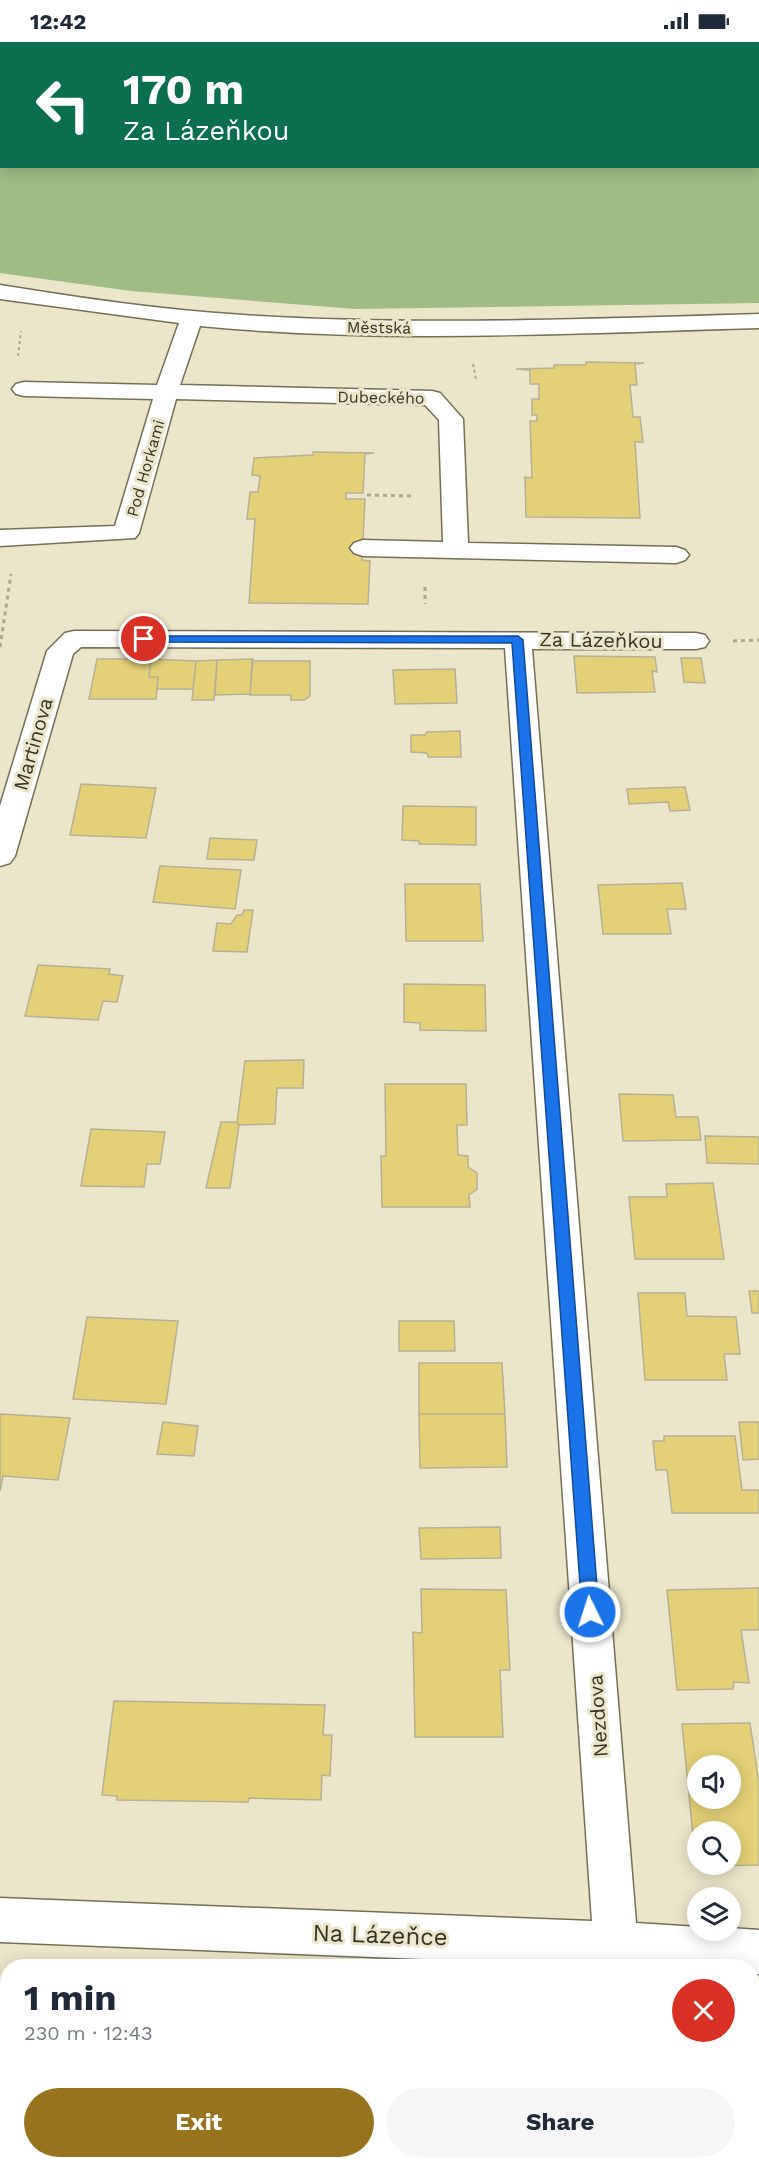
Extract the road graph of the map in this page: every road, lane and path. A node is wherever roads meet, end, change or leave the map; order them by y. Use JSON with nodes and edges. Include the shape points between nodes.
{"nodes":[{"id":1,"x":0,"y":292,"type":"edge"},
{"id":2,"x":192,"y":317,"type":"junction"},
{"id":3,"x":759,"y":321,"type":"edge"},
{"id":4,"x":24,"y":389,"type":"dead end"},
{"id":5,"x":166,"y":393,"type":"junction"},
{"id":6,"x":367,"y":495,"type":"dead end"},
{"id":7,"x":414,"y":496,"type":"dead end"},
{"id":8,"x":9,"y":538,"type":"edge"},
{"id":9,"x":363,"y":548,"type":"dead end"},
{"id":10,"x":456,"y":550,"type":"junction"},
{"id":11,"x":676,"y":555,"type":"dead end"},
{"id":12,"x":74,"y":639,"type":"joint"},
{"id":13,"x":518,"y":640,"type":"junction"},
{"id":14,"x":696,"y":641,"type":"dead end"},
{"id":15,"x":0,"y":647,"type":"edge"},
{"id":16,"x":0,"y":856,"type":"edge"},
{"id":17,"x":0,"y":1920,"type":"edge"},
{"id":18,"x":759,"y":1952,"type":"edge"},
{"id":19,"x":616,"y":1955,"type":"edge"}],
"edges":[{"from":1,"to":2,"type":"street","name":"Městská"},
{"from":2,"to":3,"type":"street","name":"Městská","via":[[375,327]]},
{"from":2,"to":5,"type":"street","name":"Pod Horkami"},
{"from":4,"to":5,"type":"street","name":"Dubeckého"},
{"from":5,"to":8,"type":"street","name":"Pod Horkami","via":[[126,533]]},
{"from":5,"to":10,"type":"street","name":"Dubeckého","via":[[432,398],[451,419]]},
{"from":6,"to":7,"type":"path"},
{"from":8,"to":15,"type":"path"},
{"from":9,"to":10,"type":"street"},
{"from":10,"to":11,"type":"street"},
{"from":12,"to":13,"type":"street","name":"Za Lázeňkou"},
{"from":12,"to":16,"type":"street","name":"Martinova","via":[[60,651]]},
{"from":13,"to":14,"type":"street","name":"Za Lázeňkou"},
{"from":13,"to":19,"type":"street","name":"Nezdova"},
{"from":17,"to":19,"type":"street","name":"Na Lázeňce"},
{"from":18,"to":19,"type":"street","name":"Na Lázeňce"}]}
